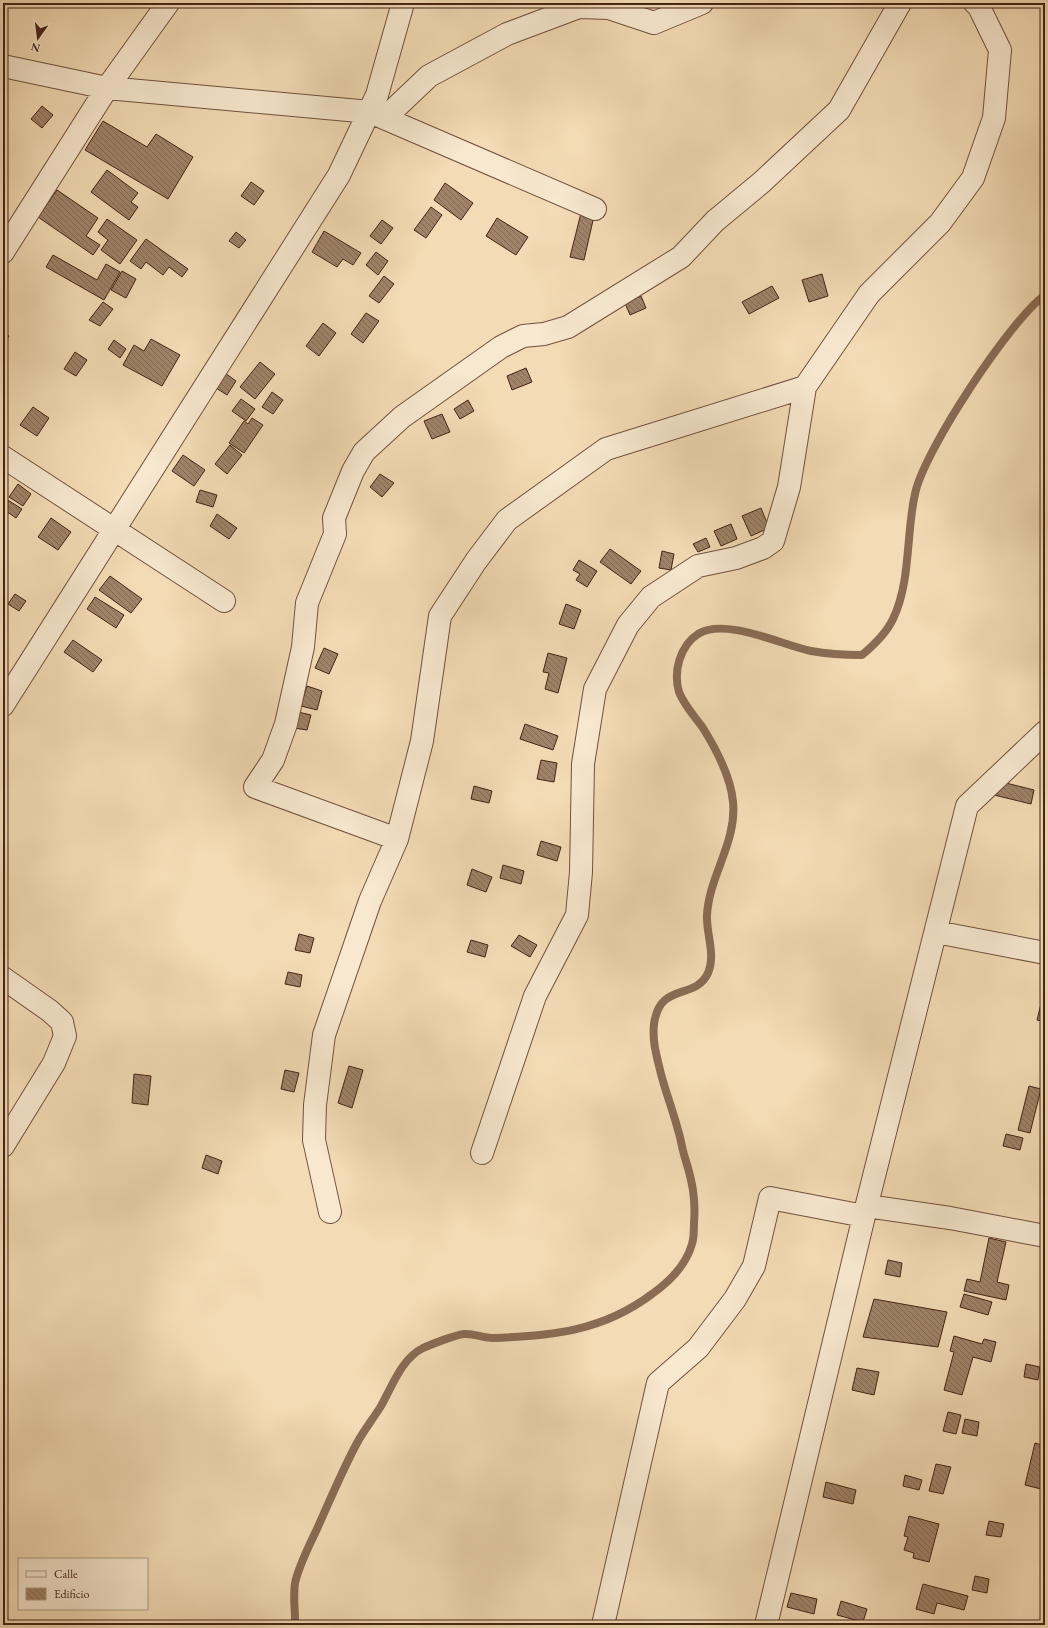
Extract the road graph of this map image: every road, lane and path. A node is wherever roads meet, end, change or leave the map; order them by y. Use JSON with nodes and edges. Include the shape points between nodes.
{"nodes":[{"id":1,"x":168,"y":3,"type":"edge"},
{"id":2,"x":403,"y":3,"type":"edge"},
{"id":3,"x":702,"y":3,"type":"edge"},
{"id":4,"x":900,"y":3,"type":"edge"},
{"id":5,"x":975,"y":3,"type":"edge"},
{"id":6,"x":3,"y":66,"type":"edge"},
{"id":7,"x":107,"y":88,"type":"junction"},
{"id":8,"x":370,"y":112,"type":"junction"},
{"id":9,"x":595,"y":209,"type":"dead end"},
{"id":10,"x":3,"y":252,"type":"edge"},
{"id":11,"x":805,"y":387,"type":"junction"},
{"id":12,"x":3,"y":457,"type":"edge"},
{"id":13,"x":114,"y":530,"type":"junction"},
{"id":14,"x":224,"y":601,"type":"dead end"},
{"id":15,"x":3,"y":705,"type":"edge"},
{"id":16,"x":1045,"y":732,"type":"edge"},
{"id":17,"x":397,"y":839,"type":"junction"},
{"id":18,"x":936,"y":932,"type":"junction"},
{"id":19,"x":1045,"y":953,"type":"edge"},
{"id":20,"x":3,"y":978,"type":"edge"},
{"id":21,"x":3,"y":1146,"type":"edge"},
{"id":22,"x":482,"y":1153,"type":"dead end"},
{"id":23,"x":865,"y":1211,"type":"junction"},
{"id":24,"x":330,"y":1212,"type":"dead end"},
{"id":25,"x":1045,"y":1236,"type":"edge"},
{"id":26,"x":603,"y":1625,"type":"edge"},
{"id":27,"x":766,"y":1625,"type":"edge"}],
"edges":[{"from":1,"to":7,"type":"street"},
{"from":2,"to":8,"type":"street","via":[[387,63]]},
{"from":3,"to":8,"type":"street","via":[[654,22],[609,8],[579,7],[507,34],[429,76],[389,114]]},
{"from":4,"to":17,"type":"street","via":[[839,110],[762,182],[715,221],[681,257],[568,327],[544,334],[523,336],[501,347],[402,417],[364,452],[353,470],[334,518],[335,534],[307,603],[303,647],[286,724],[273,760],[255,787]]},
{"from":5,"to":11,"type":"street","via":[[1000,50],[994,118],[973,178],[940,223],[869,294]]},
{"from":6,"to":7,"type":"street"},
{"from":7,"to":8,"type":"street"},
{"from":7,"to":10,"type":"street"},
{"from":8,"to":9,"type":"street"},
{"from":8,"to":13,"type":"street","via":[[339,175]]},
{"from":11,"to":17,"type":"street","via":[[606,449],[507,520],[440,616],[422,741]]},
{"from":11,"to":22,"type":"street","via":[[789,487],[774,541],[736,558],[698,566],[651,597],[628,625],[595,689],[582,764],[581,872],[577,915],[535,996]]},
{"from":12,"to":13,"type":"street"},
{"from":13,"to":14,"type":"street"},
{"from":13,"to":15,"type":"street"},
{"from":16,"to":18,"type":"street","via":[[967,806]]},
{"from":17,"to":24,"type":"street","via":[[370,901],[324,1035],[315,1106],[314,1140]]},
{"from":18,"to":19,"type":"street"},
{"from":18,"to":23,"type":"street"},
{"from":20,"to":21,"type":"street","via":[[62,1022],[65,1036],[54,1063]]},
{"from":23,"to":25,"type":"street","via":[[950,1218]]},
{"from":23,"to":26,"type":"street","via":[[770,1198],[754,1266],[735,1299],[698,1348],[658,1383]]},
{"from":23,"to":27,"type":"street"}]}
